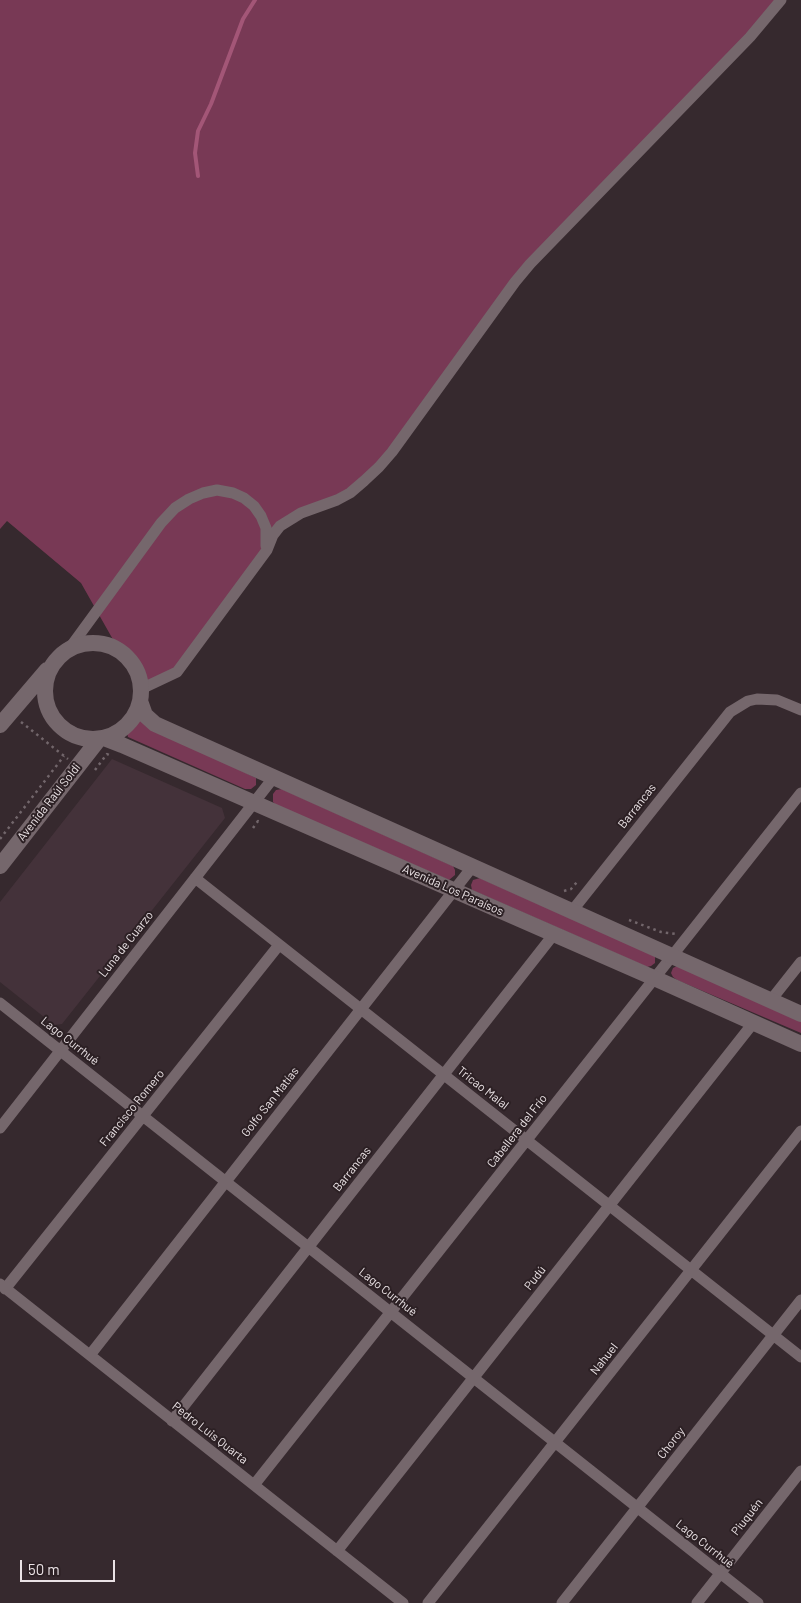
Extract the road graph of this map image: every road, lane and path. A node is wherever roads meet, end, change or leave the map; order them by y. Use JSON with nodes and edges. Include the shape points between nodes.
{"nodes":[{"id":1,"x":781,"y":0,"type":"edge"},
{"id":2,"x":267,"y":550,"type":"junction"},
{"id":3,"x":69,"y":649,"type":"junction"},
{"id":4,"x":52,"y":665,"type":"junction"},
{"id":5,"x":140,"y":695,"type":"junction"},
{"id":6,"x":801,"y":710,"type":"edge"},
{"id":7,"x":17,"y":718,"type":"dead end"},
{"id":8,"x":0,"y":725,"type":"edge"},
{"id":9,"x":101,"y":739,"type":"junction"},
{"id":10,"x":64,"y":756,"type":"junction"},
{"id":11,"x":115,"y":758,"type":"dead end"},
{"id":12,"x":70,"y":760,"type":"dead end"},
{"id":13,"x":90,"y":776,"type":"dead end"},
{"id":14,"x":274,"y":777,"type":"junction"},
{"id":15,"x":801,"y":793,"type":"edge"},
{"id":16,"x":254,"y":803,"type":"junction"},
{"id":17,"x":0,"y":838,"type":"edge"},
{"id":18,"x":0,"y":866,"type":"edge"},
{"id":19,"x":473,"y":866,"type":"junction"},
{"id":20,"x":195,"y":878,"type":"junction"},
{"id":21,"x":454,"y":890,"type":"junction"},
{"id":22,"x":572,"y":911,"type":"junction"},
{"id":23,"x":628,"y":919,"type":"dead end"},
{"id":24,"x":554,"y":934,"type":"junction"},
{"id":25,"x":678,"y":934,"type":"dead end"},
{"id":26,"x":279,"y":945,"type":"junction"},
{"id":27,"x":672,"y":956,"type":"junction"},
{"id":28,"x":801,"y":962,"type":"edge"},
{"id":29,"x":654,"y":978,"type":"junction"},
{"id":30,"x":771,"y":1000,"type":"junction"},
{"id":31,"x":0,"y":1003,"type":"edge"},
{"id":32,"x":361,"y":1009,"type":"junction"},
{"id":33,"x":801,"y":1014,"type":"edge"},
{"id":34,"x":754,"y":1022,"type":"junction"},
{"id":35,"x":801,"y":1044,"type":"edge"},
{"id":36,"x":60,"y":1051,"type":"junction"},
{"id":37,"x":444,"y":1075,"type":"junction"},
{"id":38,"x":143,"y":1116,"type":"junction"},
{"id":39,"x":0,"y":1128,"type":"edge"},
{"id":40,"x":801,"y":1131,"type":"edge"},
{"id":41,"x":527,"y":1140,"type":"junction"},
{"id":42,"x":226,"y":1182,"type":"junction"},
{"id":43,"x":609,"y":1206,"type":"junction"},
{"id":44,"x":308,"y":1247,"type":"junction"},
{"id":45,"x":692,"y":1271,"type":"junction"},
{"id":46,"x":3,"y":1287,"type":"edge"},
{"id":47,"x":801,"y":1300,"type":"edge"},
{"id":48,"x":391,"y":1312,"type":"junction"},
{"id":49,"x":773,"y":1335,"type":"junction"},
{"id":50,"x":90,"y":1355,"type":"junction"},
{"id":51,"x":801,"y":1357,"type":"edge"},
{"id":52,"x":474,"y":1378,"type":"junction"},
{"id":53,"x":172,"y":1420,"type":"junction"},
{"id":54,"x":556,"y":1442,"type":"junction"},
{"id":55,"x":801,"y":1471,"type":"edge"},
{"id":56,"x":254,"y":1485,"type":"junction"},
{"id":57,"x":638,"y":1507,"type":"junction"},
{"id":58,"x":337,"y":1551,"type":"junction"},
{"id":59,"x":720,"y":1573,"type":"junction"},
{"id":60,"x":403,"y":1603,"type":"edge"},
{"id":61,"x":428,"y":1603,"type":"edge"},
{"id":62,"x":562,"y":1603,"type":"edge"},
{"id":63,"x":697,"y":1603,"type":"edge"},
{"id":64,"x":758,"y":1603,"type":"edge"}],
"edges":[{"from":1,"to":2,"type":"street","via":[[750,37],[530,264],[379,467],[350,493],[301,513],[280,526]]},
{"from":2,"to":3,"type":"street","via":[[266,528],[261,516],[244,498],[217,490],[189,499],[161,523]]},
{"from":2,"to":5,"type":"street","via":[[177,672]]},
{"from":3,"to":4,"type":"main road"},
{"from":3,"to":5,"type":"main road","via":[[92,642],[122,652],[133,663],[139,677]]},
{"from":4,"to":8,"type":"main road"},
{"from":4,"to":9,"type":"main road","name":"Avenida Los Paraísos","via":[[45,686],[51,715],[72,734],[86,739]]},
{"from":5,"to":9,"type":"main road","via":[[134,717],[116,734]]},
{"from":5,"to":14,"type":"main road","via":[[144,715],[152,722]]},
{"from":6,"to":22,"type":"street","name":"Barrancas","via":[[777,700],[757,699],[739,705],[724,719]]},
{"from":7,"to":10,"type":"path"},
{"from":9,"to":16,"type":"main road","name":"Avenida Los Paraísos"},
{"from":9,"to":18,"type":"main road","name":"Avenida Raúl Soldi"},
{"from":10,"to":12,"type":"path"},
{"from":10,"to":17,"type":"path"},
{"from":11,"to":13,"type":"path","via":[[107,754]]},
{"from":14,"to":16,"type":"street","name":"Luna de Cuarzo"},
{"from":14,"to":19,"type":"main road"},
{"from":15,"to":27,"type":"street","name":"Cabellera del Frío"},
{"from":16,"to":20,"type":"street","name":"Luna de Cuarzo"},
{"from":16,"to":21,"type":"main road","name":"Avenida Los Paraísos"},
{"from":19,"to":21,"type":"street","name":"Golfo San Matías"},
{"from":19,"to":22,"type":"main road"},
{"from":20,"to":26,"type":"street","name":"Tricao Malal"},
{"from":20,"to":36,"type":"street","name":"Luna de Cuarzo"},
{"from":21,"to":24,"type":"main road","name":"Avenida Los Paraísos"},
{"from":21,"to":32,"type":"street","name":"Golfo San Matías"},
{"from":22,"to":27,"type":"main road"},
{"from":23,"to":25,"type":"path","via":[[662,932]]},
{"from":24,"to":29,"type":"main road","name":"Avenida Los Paraísos"},
{"from":24,"to":37,"type":"street","name":"Barrancas"},
{"from":26,"to":32,"type":"street","name":"Tricao Malal"},
{"from":26,"to":38,"type":"street","name":"Francisco Romero"},
{"from":27,"to":29,"type":"street","name":"Cabellera del Frío"},
{"from":27,"to":30,"type":"main road"},
{"from":28,"to":30,"type":"street"},
{"from":29,"to":34,"type":"main road","name":"Avenida Los Paraísos"},
{"from":29,"to":41,"type":"street","name":"Cabellera del Frío"},
{"from":30,"to":33,"type":"main road"},
{"from":31,"to":36,"type":"street","name":"Lago Currhué"},
{"from":32,"to":37,"type":"street","name":"Tricao Malal"},
{"from":32,"to":42,"type":"street","name":"Golfo San Matías"},
{"from":34,"to":35,"type":"main road","name":"Avenida Los Paraísos"},
{"from":34,"to":43,"type":"street","name":"Pudú"},
{"from":36,"to":38,"type":"street","name":"Lago Currhué"},
{"from":36,"to":39,"type":"street","name":"Luna de Cuarzo"},
{"from":37,"to":41,"type":"street","name":"Tricao Malal"},
{"from":37,"to":44,"type":"street","name":"Barrancas"},
{"from":38,"to":42,"type":"street","name":"Lago Currhué"},
{"from":38,"to":46,"type":"street","name":"Francisco Romero"},
{"from":40,"to":45,"type":"street","name":"Nahuel"},
{"from":41,"to":43,"type":"street","name":"Tricao Malal"},
{"from":41,"to":48,"type":"street","name":"Cabellera del Frío"},
{"from":42,"to":44,"type":"street","name":"Lago Currhué"},
{"from":42,"to":50,"type":"street","name":"Golfo San Matías"},
{"from":43,"to":45,"type":"street","name":"Tricao Malal"},
{"from":43,"to":52,"type":"street","name":"Pudú"},
{"from":44,"to":48,"type":"street","name":"Lago Currhué"},
{"from":44,"to":53,"type":"street","name":"Barrancas"},
{"from":45,"to":49,"type":"street","name":"Tricao Malal"},
{"from":45,"to":54,"type":"street","name":"Nahuel"},
{"from":46,"to":50,"type":"street","name":"Pedro Luis Quarta"},
{"from":47,"to":49,"type":"street","name":"Choroy"},
{"from":48,"to":52,"type":"street","name":"Lago Currhué"},
{"from":48,"to":56,"type":"street","name":"Cabellera del Frío"},
{"from":49,"to":51,"type":"street","name":"Tricao Malal"},
{"from":49,"to":57,"type":"street","name":"Choroy"},
{"from":50,"to":53,"type":"street","name":"Pedro Luis Quarta"},
{"from":52,"to":54,"type":"street","name":"Lago Currhué"},
{"from":52,"to":58,"type":"street","name":"Pudú"},
{"from":53,"to":56,"type":"street","name":"Pedro Luis Quarta"},
{"from":54,"to":57,"type":"street","name":"Lago Currhué"},
{"from":54,"to":61,"type":"street","name":"Nahuel"},
{"from":55,"to":59,"type":"street","name":"Piuquén"},
{"from":56,"to":58,"type":"street","name":"Pedro Luis Quarta"},
{"from":57,"to":59,"type":"street","name":"Lago Currhué"},
{"from":57,"to":62,"type":"street","name":"Choroy"},
{"from":58,"to":60,"type":"street","name":"Pedro Luis Quarta"},
{"from":59,"to":63,"type":"street","name":"Piuquén"},
{"from":59,"to":64,"type":"street","name":"Lago Currhué"}]}
